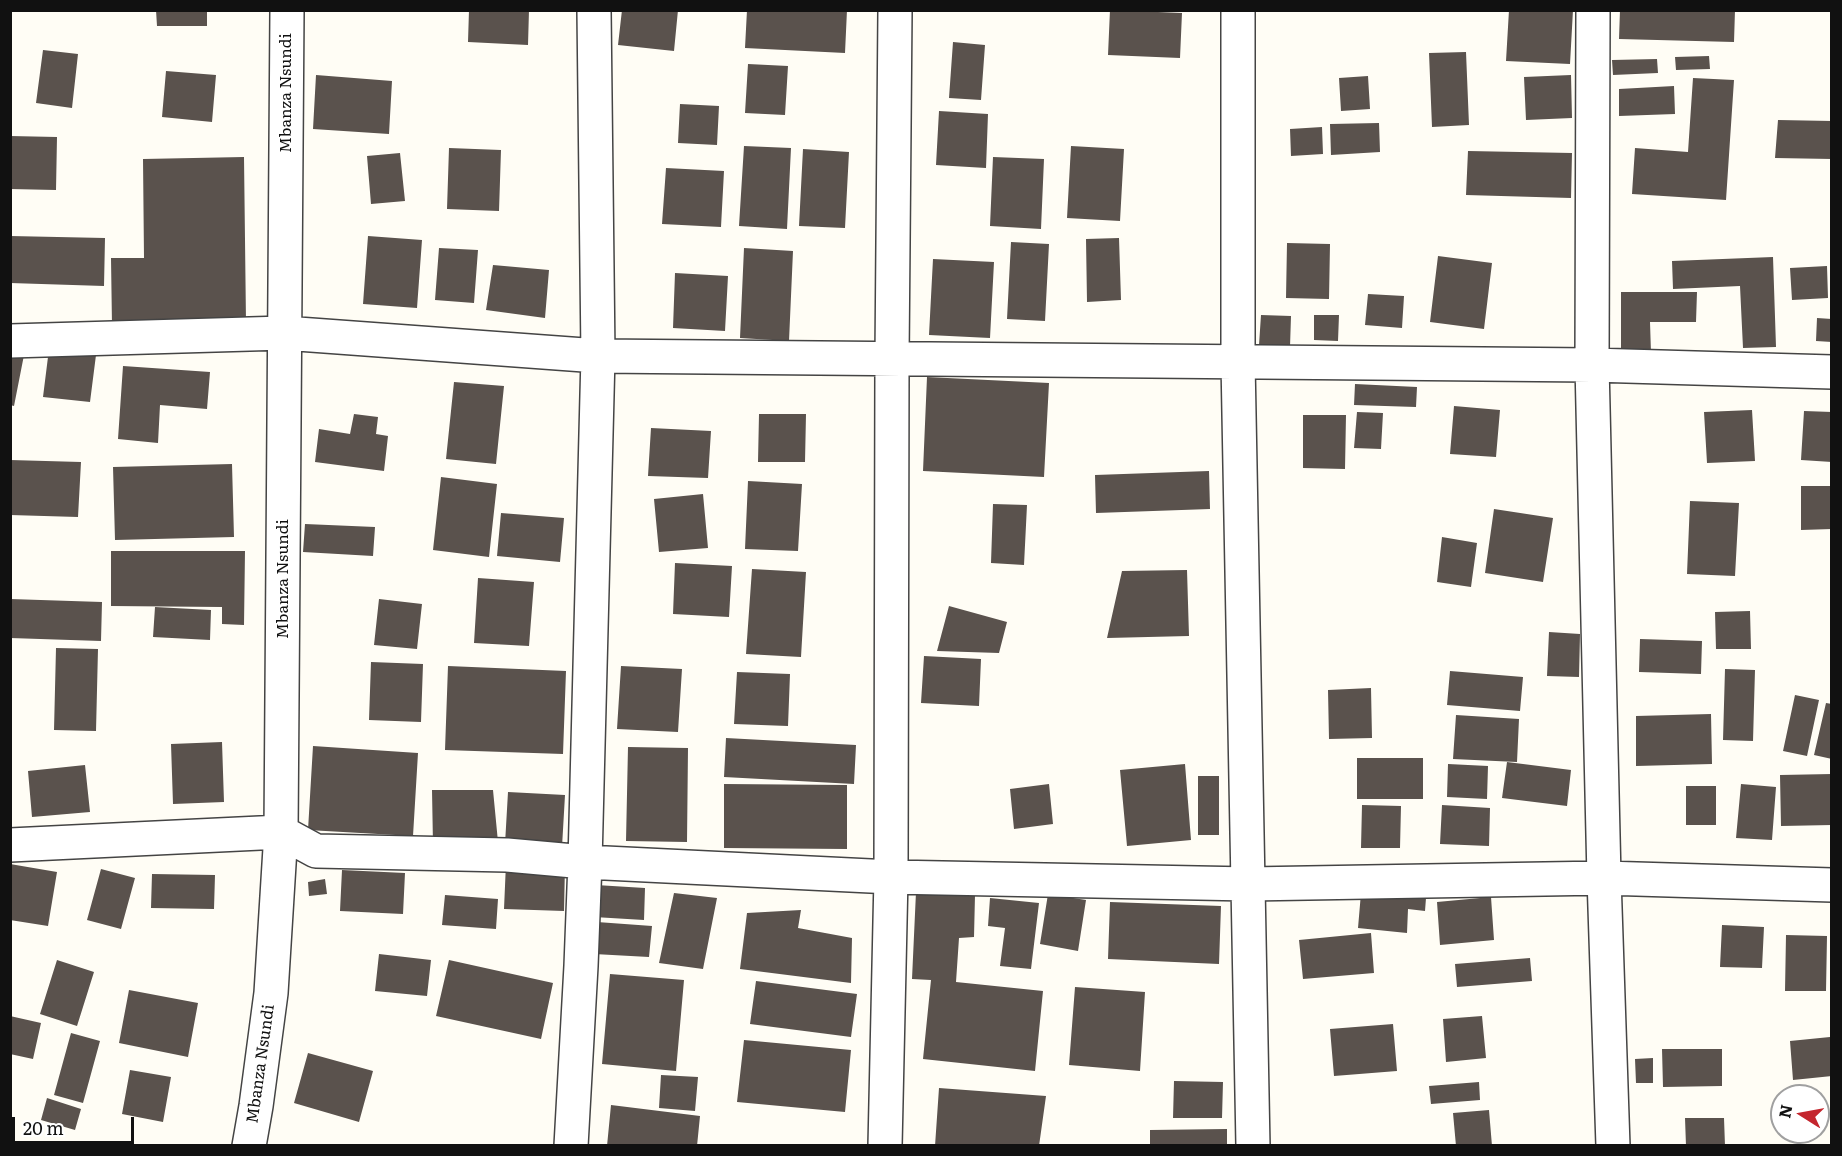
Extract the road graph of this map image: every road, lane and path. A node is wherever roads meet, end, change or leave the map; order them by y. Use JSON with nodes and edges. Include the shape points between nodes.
{"nodes":[{"id":1,"x":287,"y":10,"type":"edge"},
{"id":2,"x":594,"y":10,"type":"edge"},
{"id":3,"x":895,"y":10,"type":"edge"},
{"id":4,"x":1238,"y":10,"type":"edge"},
{"id":5,"x":1593,"y":10,"type":"edge"},
{"id":6,"x":285,"y":333,"type":"junction"},
{"id":7,"x":10,"y":341,"type":"edge"},
{"id":8,"x":598,"y":356,"type":"junction"},
{"id":9,"x":892,"y":358,"type":"junction"},
{"id":10,"x":1238,"y":362,"type":"junction"},
{"id":11,"x":1592,"y":365,"type":"junction"},
{"id":12,"x":1832,"y":372,"type":"edge"},
{"id":13,"x":280,"y":832,"type":"junction"},
{"id":14,"x":10,"y":845,"type":"edge"},
{"id":15,"x":585,"y":862,"type":"junction"},
{"id":16,"x":891,"y":877,"type":"junction"},
{"id":17,"x":1604,"y":878,"type":"junction"},
{"id":18,"x":1249,"y":884,"type":"junction"},
{"id":19,"x":1832,"y":885,"type":"edge"},
{"id":20,"x":249,"y":1146,"type":"edge"},
{"id":21,"x":571,"y":1146,"type":"edge"},
{"id":22,"x":885,"y":1146,"type":"edge"},
{"id":23,"x":1253,"y":1146,"type":"edge"},
{"id":24,"x":1613,"y":1146,"type":"edge"}],
"edges":[{"from":1,"to":6,"type":"street","name":"Mbanza Nsundi"},
{"from":2,"to":8,"type":"street"},
{"from":3,"to":9,"type":"street"},
{"from":4,"to":10,"type":"street"},
{"from":5,"to":11,"type":"street"},
{"from":6,"to":7,"type":"street"},
{"from":6,"to":8,"type":"street"},
{"from":6,"to":13,"type":"street","name":"Mbanza Nsundi"},
{"from":8,"to":9,"type":"street"},
{"from":8,"to":15,"type":"street"},
{"from":9,"to":10,"type":"street"},
{"from":9,"to":16,"type":"street"},
{"from":10,"to":11,"type":"street"},
{"from":10,"to":18,"type":"street"},
{"from":11,"to":12,"type":"street"},
{"from":11,"to":17,"type":"street"},
{"from":13,"to":14,"type":"street"},
{"from":13,"to":15,"type":"street","via":[[316,851],[507,855]]},
{"from":13,"to":20,"type":"street","name":"Mbanza Nsundi","via":[[271,993]]},
{"from":15,"to":16,"type":"street"},
{"from":15,"to":21,"type":"street"},
{"from":16,"to":18,"type":"street"},
{"from":16,"to":22,"type":"street"},
{"from":17,"to":18,"type":"street"},
{"from":17,"to":19,"type":"street"},
{"from":17,"to":24,"type":"street"},
{"from":18,"to":23,"type":"street"}]}
